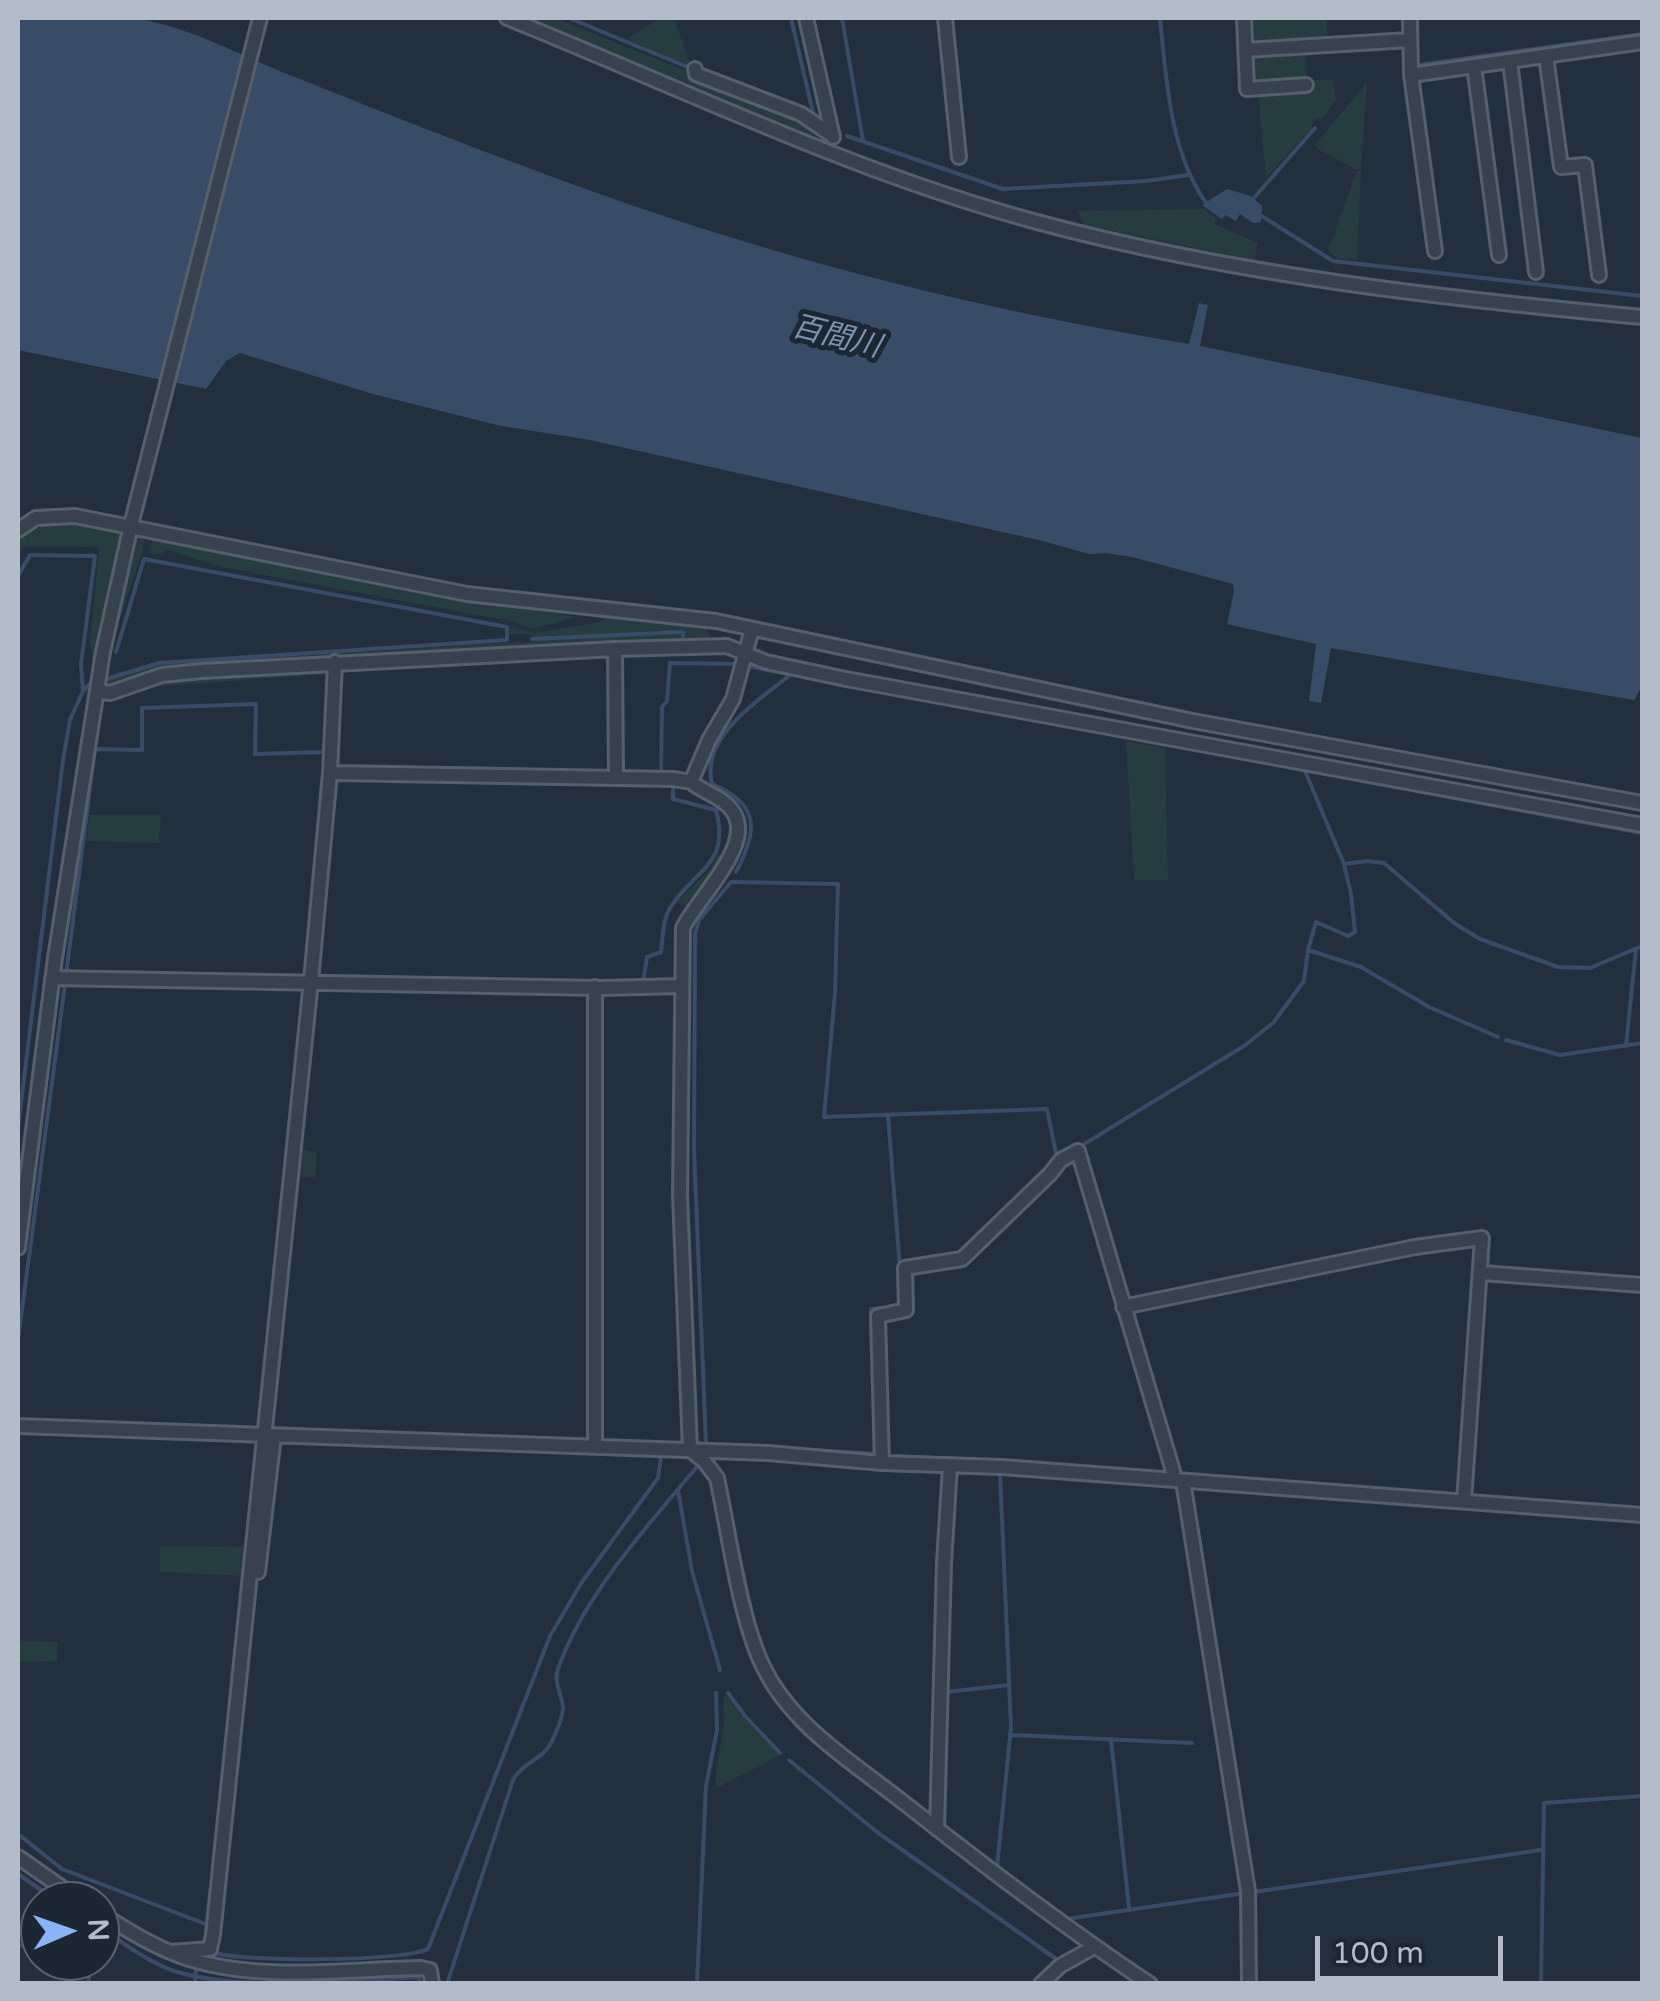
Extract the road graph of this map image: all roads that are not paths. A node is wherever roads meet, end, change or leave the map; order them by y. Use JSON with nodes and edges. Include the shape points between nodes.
{"nodes":[{"id":1,"x":260,"y":18,"type":"edge"},
{"id":2,"x":506,"y":18,"type":"edge"},
{"id":3,"x":806,"y":18,"type":"edge"},
{"id":4,"x":945,"y":18,"type":"edge"},
{"id":5,"x":1244,"y":18,"type":"edge"},
{"id":6,"x":1410,"y":18,"type":"edge"},
{"id":7,"x":1407,"y":40,"type":"junction"},
{"id":8,"x":1642,"y":42,"type":"edge"},
{"id":9,"x":1245,"y":50,"type":"junction"},
{"id":10,"x":1546,"y":56,"type":"junction"},
{"id":11,"x":1510,"y":61,"type":"junction"},
{"id":12,"x":1474,"y":66,"type":"junction"},
{"id":13,"x":695,"y":70,"type":"dead end"},
{"id":14,"x":1411,"y":75,"type":"junction"},
{"id":15,"x":1306,"y":85,"type":"dead end"},
{"id":16,"x":833,"y":136,"type":"junction"},
{"id":17,"x":830,"y":152,"type":"junction"},
{"id":18,"x":958,"y":157,"type":"dead end"},
{"id":19,"x":1436,"y":251,"type":"dead end"},
{"id":20,"x":1500,"y":255,"type":"dead end"},
{"id":21,"x":1536,"y":272,"type":"dead end"},
{"id":22,"x":1599,"y":275,"type":"dead end"},
{"id":23,"x":1642,"y":318,"type":"edge"},
{"id":24,"x":131,"y":525,"type":"junction"},
{"id":25,"x":18,"y":530,"type":"edge"},
{"id":26,"x":752,"y":629,"type":"junction"},
{"id":27,"x":615,"y":648,"type":"junction"},
{"id":28,"x":746,"y":652,"type":"junction"},
{"id":29,"x":336,"y":662,"type":"junction"},
{"id":30,"x":98,"y":685,"type":"junction"},
{"id":31,"x":336,"y":773,"type":"dead end"},
{"id":32,"x":615,"y":775,"type":"junction"},
{"id":33,"x":691,"y":782,"type":"junction"},
{"id":34,"x":1642,"y":803,"type":"edge"},
{"id":35,"x":1642,"y":826,"type":"edge"},
{"id":36,"x":61,"y":978,"type":"junction"},
{"id":37,"x":311,"y":981,"type":"junction"},
{"id":38,"x":680,"y":986,"type":"junction"},
{"id":39,"x":599,"y":988,"type":"junction"},
{"id":40,"x":18,"y":1248,"type":"edge"},
{"id":41,"x":1482,"y":1273,"type":"junction"},
{"id":42,"x":1642,"y":1285,"type":"edge"},
{"id":43,"x":1123,"y":1307,"type":"junction"},
{"id":44,"x":18,"y":1426,"type":"edge"},
{"id":45,"x":269,"y":1436,"type":"junction"},
{"id":46,"x":595,"y":1443,"type":"junction"},
{"id":47,"x":690,"y":1446,"type":"junction"},
{"id":48,"x":882,"y":1463,"type":"junction"},
{"id":49,"x":950,"y":1466,"type":"junction"},
{"id":50,"x":1176,"y":1477,"type":"junction"},
{"id":51,"x":1464,"y":1501,"type":"junction"},
{"id":52,"x":1642,"y":1515,"type":"edge"},
{"id":53,"x":258,"y":1572,"type":"dead end"},
{"id":54,"x":938,"y":1826,"type":"junction"},
{"id":55,"x":18,"y":1857,"type":"edge"},
{"id":56,"x":53,"y":1881,"type":"edge"},
{"id":57,"x":120,"y":1924,"type":"edge"},
{"id":58,"x":1093,"y":1948,"type":"junction"},
{"id":59,"x":170,"y":1952,"type":"junction"},
{"id":60,"x":432,"y":1984,"type":"edge"},
{"id":61,"x":1041,"y":1984,"type":"edge"},
{"id":62,"x":1150,"y":1984,"type":"edge"},
{"id":63,"x":1249,"y":1984,"type":"edge"}],
"edges":[{"from":1,"to":24,"type":"street"},
{"from":2,"to":17,"type":"street"},
{"from":3,"to":16,"type":"street"},
{"from":4,"to":18,"type":"street"},
{"from":5,"to":9,"type":"street"},
{"from":6,"to":7,"type":"street"},
{"from":7,"to":9,"type":"street"},
{"from":7,"to":14,"type":"street"},
{"from":8,"to":10,"type":"street"},
{"from":9,"to":15,"type":"street","via":[[1246,89]]},
{"from":10,"to":11,"type":"street"},
{"from":10,"to":22,"type":"street","via":[[1561,168],[1585,165]]},
{"from":11,"to":12,"type":"street"},
{"from":11,"to":21,"type":"street"},
{"from":12,"to":14,"type":"street"},
{"from":12,"to":20,"type":"street"},
{"from":13,"to":16,"type":"street","via":[[801,114]]},
{"from":14,"to":19,"type":"street"},
{"from":16,"to":17,"type":"street"},
{"from":17,"to":23,"type":"street","via":[[1036,222],[1152,248],[1354,284]]},
{"from":24,"to":25,"type":"street","via":[[54,515]]},
{"from":24,"to":26,"type":"street","via":[[467,594]]},
{"from":24,"to":30,"type":"street"},
{"from":26,"to":28,"type":"street"},
{"from":26,"to":34,"type":"street","via":[[1193,721]]},
{"from":27,"to":28,"type":"street","via":[[727,646]]},
{"from":27,"to":29,"type":"street"},
{"from":27,"to":32,"type":"street"},
{"from":28,"to":33,"type":"street","via":[[733,699]]},
{"from":28,"to":35,"type":"street","via":[[846,679]]},
{"from":29,"to":30,"type":"street","via":[[162,675],[110,692]]},
{"from":29,"to":37,"type":"street"},
{"from":30,"to":36,"type":"street"},
{"from":31,"to":32,"type":"street"},
{"from":32,"to":33,"type":"street"},
{"from":33,"to":38,"type":"street","via":[[730,807],[738,831],[722,874],[683,928]]},
{"from":36,"to":37,"type":"street"},
{"from":36,"to":40,"type":"street"},
{"from":37,"to":39,"type":"street"},
{"from":37,"to":45,"type":"street"},
{"from":38,"to":39,"type":"street"},
{"from":38,"to":47,"type":"street"},
{"from":39,"to":46,"type":"street"},
{"from":41,"to":42,"type":"street"},
{"from":41,"to":43,"type":"street","via":[[1482,1238]]},
{"from":41,"to":51,"type":"street"},
{"from":43,"to":48,"type":"street","via":[[1078,1151],[962,1259],[905,1268],[906,1310],[878,1316]]},
{"from":43,"to":50,"type":"street"},
{"from":44,"to":45,"type":"street"},
{"from":45,"to":46,"type":"street"},
{"from":45,"to":53,"type":"street"},
{"from":45,"to":59,"type":"street","via":[[213,1935],[210,1948]]},
{"from":46,"to":47,"type":"street"},
{"from":47,"to":48,"type":"street"},
{"from":47,"to":54,"type":"street","via":[[717,1478],[751,1634],[780,1695],[815,1733]]},
{"from":48,"to":49,"type":"street"},
{"from":49,"to":50,"type":"street"},
{"from":49,"to":54,"type":"street"},
{"from":50,"to":51,"type":"street"},
{"from":50,"to":63,"type":"street","via":[[1248,1893]]},
{"from":51,"to":52,"type":"street"},
{"from":54,"to":58,"type":"street"},
{"from":55,"to":56,"type":"street"},
{"from":57,"to":59,"type":"street"},
{"from":58,"to":61,"type":"street"},
{"from":58,"to":62,"type":"street"},
{"from":59,"to":60,"type":"street","via":[[244,1969],[426,1968]]}]}
